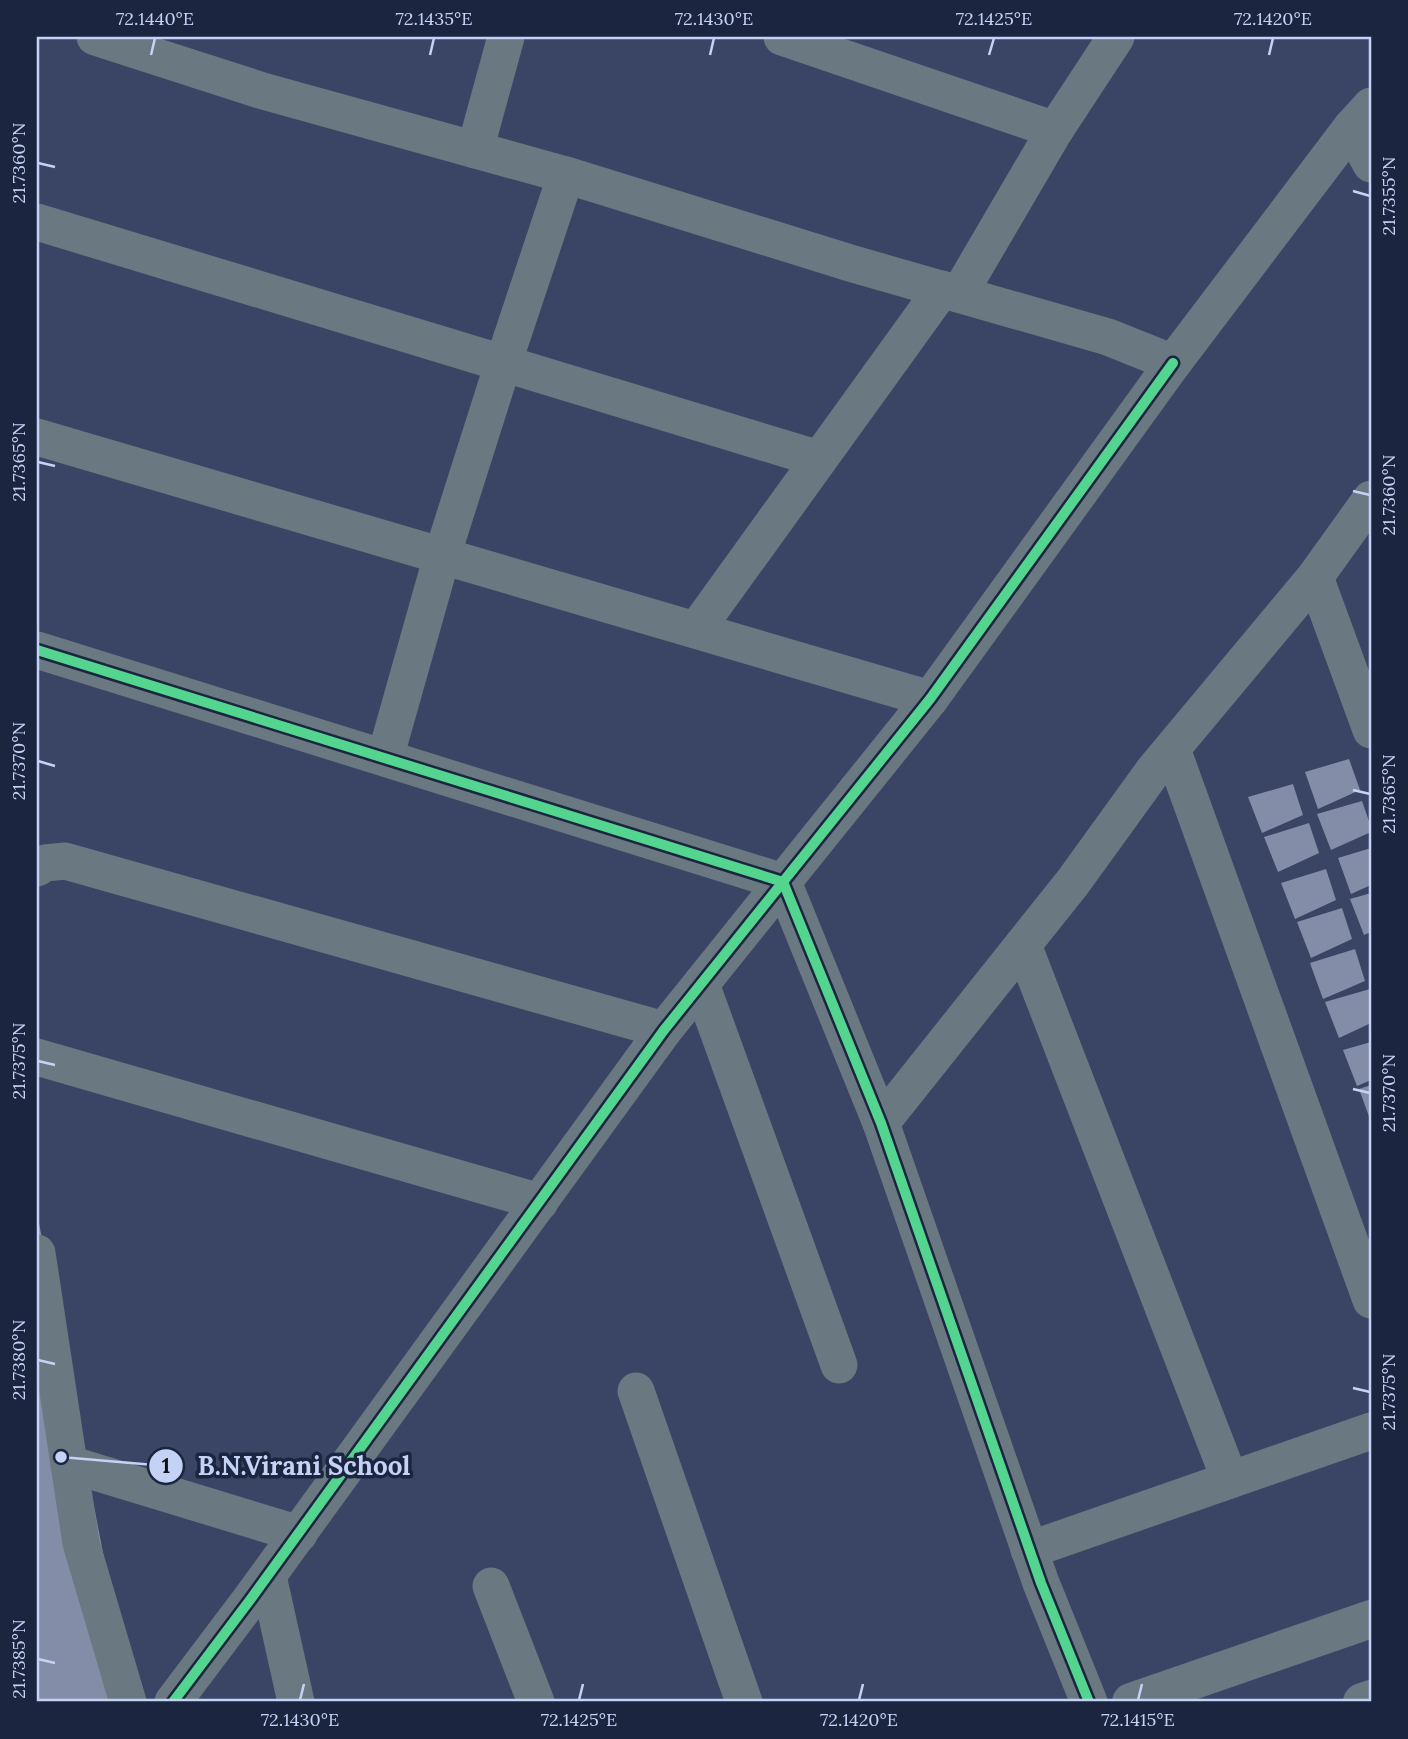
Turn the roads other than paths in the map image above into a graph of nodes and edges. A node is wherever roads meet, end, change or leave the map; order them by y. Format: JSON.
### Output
{"nodes":[{"id":1,"x":95,"y":37,"type":"edge"},
{"id":2,"x":506,"y":37,"type":"edge"},
{"id":3,"x":782,"y":37,"type":"edge"},
{"id":4,"x":1116,"y":37,"type":"edge"},
{"id":5,"x":1055,"y":130,"type":"junction"},
{"id":6,"x":1366,"y":140,"type":"edge"},
{"id":7,"x":475,"y":150,"type":"junction"},
{"id":8,"x":566,"y":175,"type":"junction"},
{"id":9,"x":37,"y":222,"type":"edge"},
{"id":10,"x":951,"y":292,"type":"junction"},
{"id":11,"x":1173,"y":363,"type":"junction"},
{"id":12,"x":503,"y":364,"type":"junction"},
{"id":13,"x":37,"y":437,"type":"edge"},
{"id":14,"x":819,"y":459,"type":"junction"},
{"id":15,"x":1371,"y":499,"type":"edge"},
{"id":16,"x":442,"y":556,"type":"junction"},
{"id":17,"x":1315,"y":577,"type":"junction"},
{"id":18,"x":696,"y":630,"type":"junction"},
{"id":19,"x":37,"y":650,"type":"edge"},
{"id":20,"x":930,"y":699,"type":"junction"},
{"id":21,"x":1371,"y":730,"type":"edge"},
{"id":22,"x":1172,"y":749,"type":"junction"},
{"id":23,"x":385,"y":758,"type":"junction"},
{"id":24,"x":37,"y":868,"type":"edge"},
{"id":25,"x":783,"y":882,"type":"junction"},
{"id":26,"x":1023,"y":945,"type":"junction"},
{"id":27,"x":701,"y":985,"type":"junction"},
{"id":28,"x":664,"y":1030,"type":"junction"},
{"id":29,"x":37,"y":1057,"type":"edge"},
{"id":30,"x":881,"y":1123,"type":"junction"},
{"id":31,"x":540,"y":1202,"type":"junction"},
{"id":32,"x":37,"y":1253,"type":"edge"},
{"id":33,"x":1371,"y":1300,"type":"edge"},
{"id":34,"x":839,"y":1365,"type":"dead end"},
{"id":35,"x":636,"y":1391,"type":"dead end"},
{"id":36,"x":1371,"y":1431,"type":"edge"},
{"id":37,"x":69,"y":1464,"type":"junction"},
{"id":38,"x":1230,"y":1480,"type":"junction"},
{"id":39,"x":299,"y":1534,"type":"junction"},
{"id":40,"x":1029,"y":1550,"type":"junction"},
{"id":41,"x":268,"y":1576,"type":"junction"},
{"id":42,"x":491,"y":1586,"type":"dead end"},
{"id":43,"x":1371,"y":1619,"type":"edge"},
{"id":44,"x":1371,"y":1699,"type":"edge"},
{"id":45,"x":128,"y":1702,"type":"edge"},
{"id":46,"x":173,"y":1702,"type":"edge"},
{"id":47,"x":296,"y":1702,"type":"edge"},
{"id":48,"x":536,"y":1702,"type":"edge"},
{"id":49,"x":744,"y":1702,"type":"edge"},
{"id":50,"x":1089,"y":1702,"type":"edge"},
{"id":51,"x":1130,"y":1702,"type":"edge"},
{"id":52,"x":1362,"y":1702,"type":"edge"}],
"edges":[{"from":1,"to":7,"type":"street"},
{"from":2,"to":7,"type":"street"},
{"from":3,"to":5,"type":"street"},
{"from":4,"to":5,"type":"street"},
{"from":5,"to":10,"type":"street"},
{"from":6,"to":11,"type":"street"},
{"from":7,"to":8,"type":"street"},
{"from":8,"to":10,"type":"street"},
{"from":8,"to":12,"type":"street"},
{"from":9,"to":12,"type":"street"},
{"from":10,"to":11,"type":"street"},
{"from":10,"to":14,"type":"street"},
{"from":11,"to":20,"type":"street"},
{"from":12,"to":14,"type":"street"},
{"from":12,"to":16,"type":"street"},
{"from":13,"to":16,"type":"street"},
{"from":14,"to":18,"type":"street"},
{"from":15,"to":17,"type":"street"},
{"from":16,"to":18,"type":"street"},
{"from":16,"to":23,"type":"street"},
{"from":17,"to":21,"type":"street"},
{"from":17,"to":22,"type":"street"},
{"from":18,"to":20,"type":"street"},
{"from":19,"to":23,"type":"street"},
{"from":20,"to":25,"type":"street"},
{"from":22,"to":26,"type":"street"},
{"from":22,"to":33,"type":"street"},
{"from":23,"to":25,"type":"street"},
{"from":24,"to":28,"type":"street"},
{"from":25,"to":27,"type":"street"},
{"from":25,"to":30,"type":"street"},
{"from":26,"to":30,"type":"street"},
{"from":26,"to":38,"type":"street"},
{"from":27,"to":28,"type":"street"},
{"from":27,"to":34,"type":"street"},
{"from":28,"to":31,"type":"street"},
{"from":29,"to":31,"type":"street"},
{"from":30,"to":40,"type":"street"},
{"from":31,"to":39,"type":"street"},
{"from":32,"to":37,"type":"street"},
{"from":35,"to":49,"type":"street"},
{"from":36,"to":38,"type":"street"},
{"from":37,"to":39,"type":"street"},
{"from":37,"to":45,"type":"street"},
{"from":38,"to":40,"type":"street"},
{"from":39,"to":41,"type":"street"},
{"from":40,"to":50,"type":"street"},
{"from":41,"to":46,"type":"street"},
{"from":41,"to":47,"type":"street"},
{"from":42,"to":48,"type":"street"},
{"from":43,"to":51,"type":"street"},
{"from":44,"to":52,"type":"street"}]}
